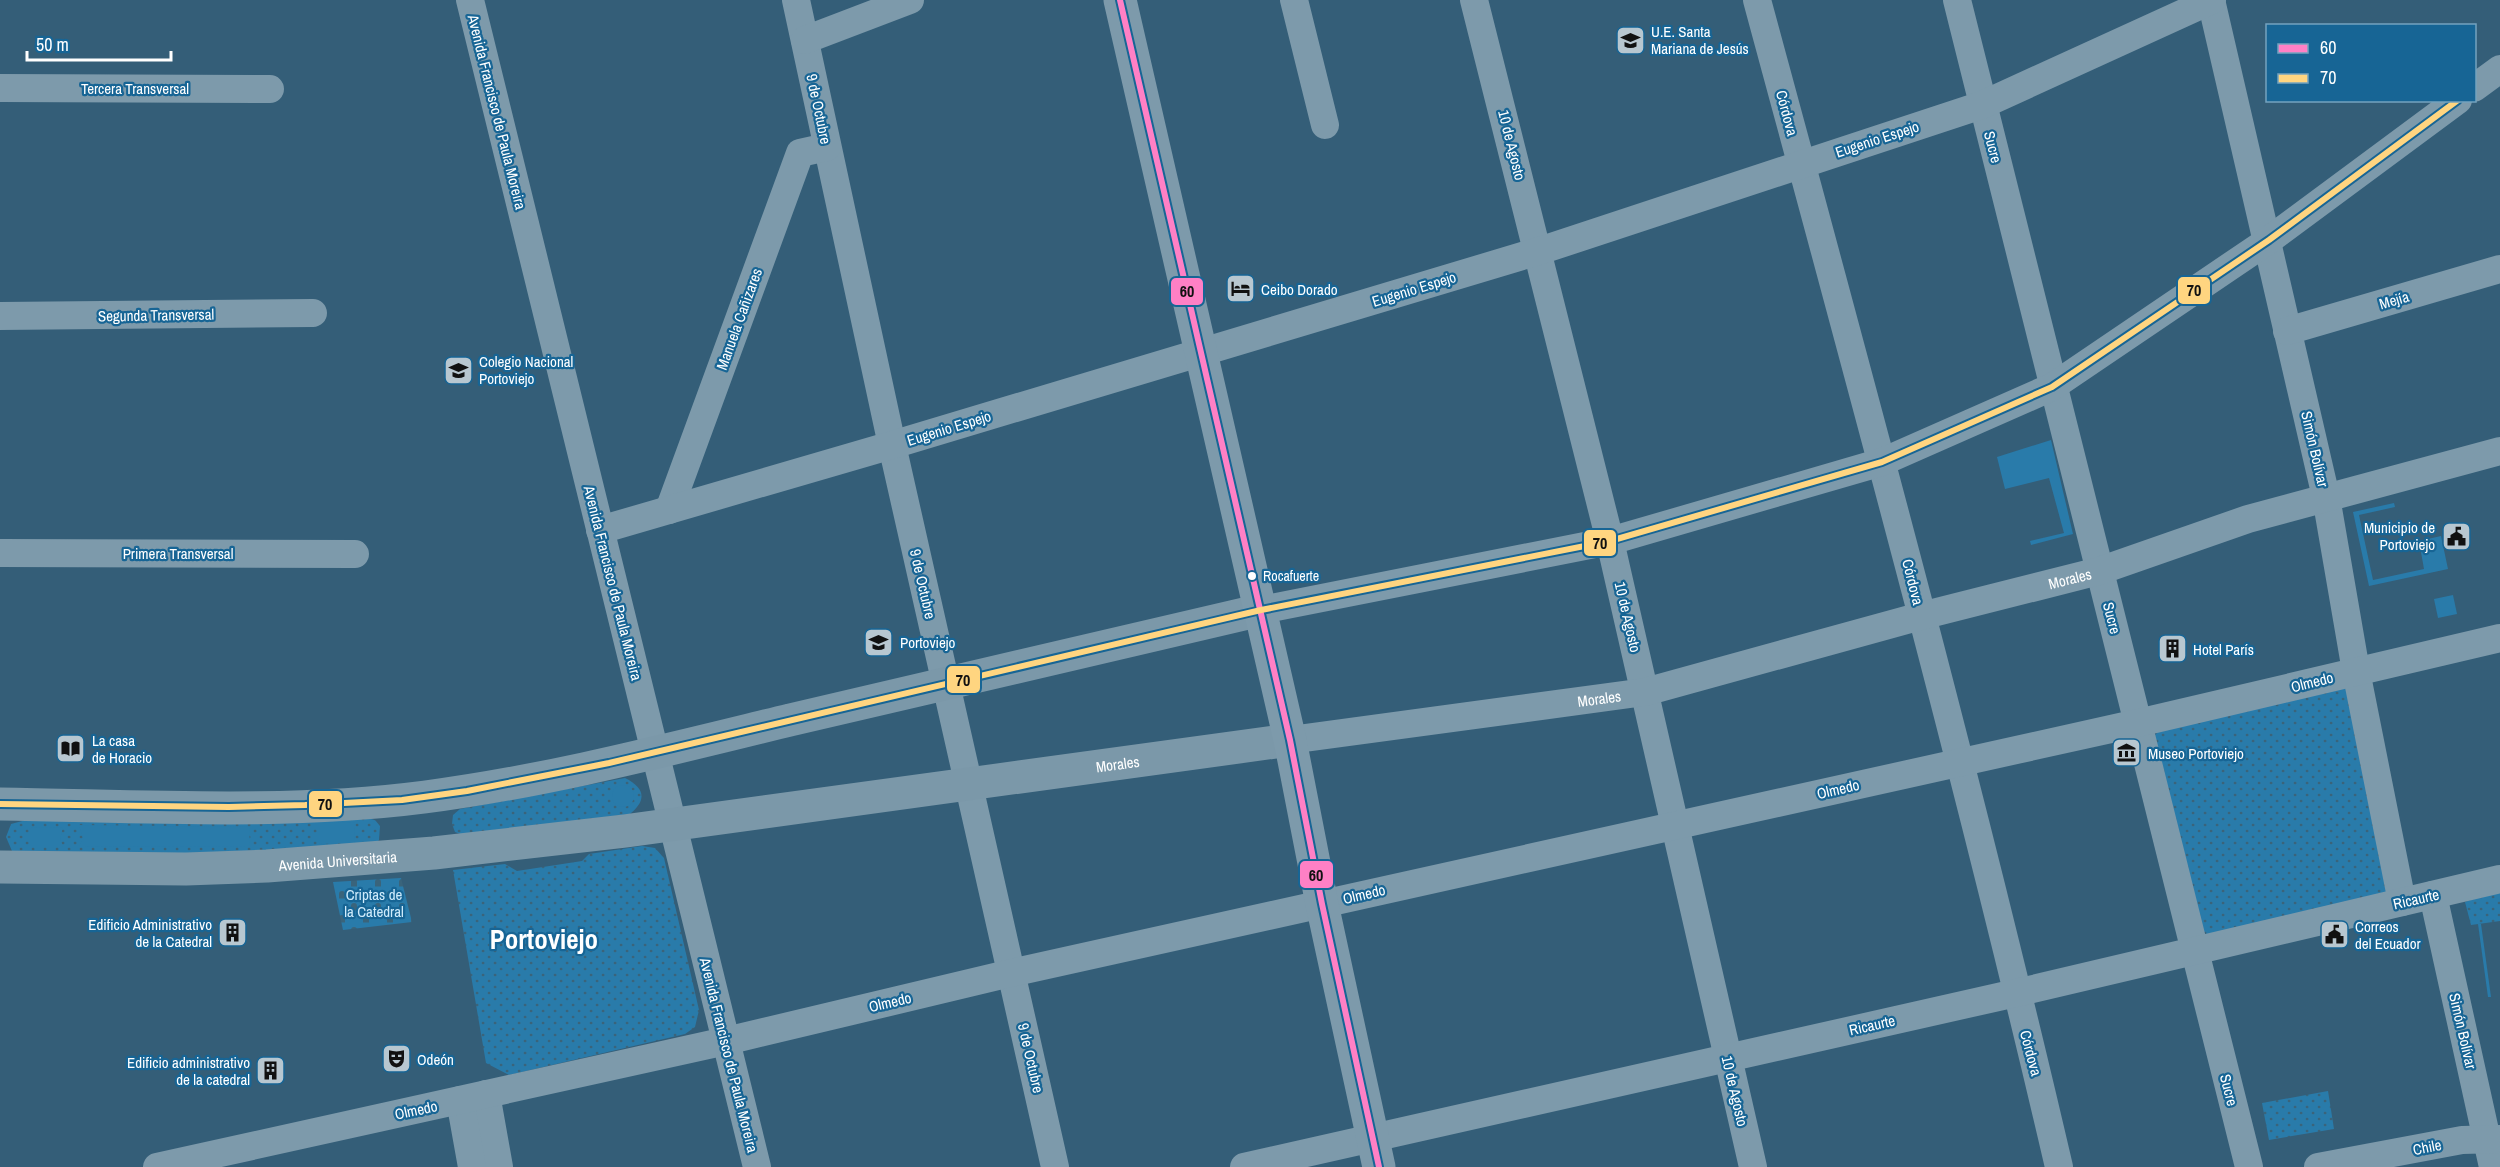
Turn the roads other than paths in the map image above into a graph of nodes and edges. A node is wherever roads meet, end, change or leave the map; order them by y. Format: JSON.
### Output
{"nodes":[{"id":1,"x":470,"y":0,"type":"edge"},
{"id":2,"x":796,"y":0,"type":"edge"},
{"id":3,"x":910,"y":0,"type":"edge"},
{"id":4,"x":1120,"y":0,"type":"edge"},
{"id":5,"x":1294,"y":0,"type":"edge"},
{"id":6,"x":1474,"y":0,"type":"edge"},
{"id":7,"x":1757,"y":0,"type":"edge"},
{"id":8,"x":1957,"y":0,"type":"edge"},
{"id":9,"x":2211,"y":0,"type":"edge"},
{"id":10,"x":874,"y":7,"type":"edge"},
{"id":11,"x":805,"y":40,"type":"junction"},
{"id":12,"x":2500,"y":69,"type":"edge"},
{"id":13,"x":2476,"y":87,"type":"edge"},
{"id":14,"x":0,"y":88,"type":"edge"},
{"id":15,"x":270,"y":89,"type":"dead end"},
{"id":16,"x":2455,"y":102,"type":"edge"},
{"id":17,"x":1982,"y":105,"type":"junction"},
{"id":18,"x":1325,"y":125,"type":"dead end"},
{"id":19,"x":827,"y":147,"type":"junction"},
{"id":20,"x":1801,"y":164,"type":"junction"},
{"id":21,"x":2269,"y":240,"type":"junction"},
{"id":22,"x":1539,"y":251,"type":"junction"},
{"id":23,"x":2500,"y":269,"type":"edge"},
{"id":24,"x":313,"y":313,"type":"dead end"},
{"id":25,"x":0,"y":316,"type":"edge"},
{"id":26,"x":2287,"y":331,"type":"junction"},
{"id":27,"x":1202,"y":353,"type":"junction"},
{"id":28,"x":2052,"y":387,"type":"junction"},
{"id":29,"x":892,"y":445,"type":"junction"},
{"id":30,"x":2500,"y":451,"type":"edge"},
{"id":31,"x":1882,"y":462,"type":"junction"},
{"id":32,"x":2326,"y":497,"type":"junction"},
{"id":33,"x":669,"y":510,"type":"junction"},
{"id":34,"x":600,"y":530,"type":"junction"},
{"id":35,"x":1610,"y":541,"type":"junction"},
{"id":36,"x":0,"y":553,"type":"edge"},
{"id":37,"x":355,"y":554,"type":"dead end"},
{"id":38,"x":2099,"y":571,"type":"junction"},
{"id":39,"x":1261,"y":610,"type":"junction"},
{"id":40,"x":1921,"y":616,"type":"junction"},
{"id":41,"x":2500,"y":638,"type":"edge"},
{"id":42,"x":2356,"y":671,"type":"junction"},
{"id":43,"x":946,"y":683,"type":"junction"},
{"id":44,"x":1645,"y":692,"type":"junction"},
{"id":45,"x":2138,"y":723,"type":"junction"},
{"id":46,"x":1290,"y":740,"type":"junction"},
{"id":47,"x":655,"y":752,"type":"junction"},
{"id":48,"x":1959,"y":762,"type":"junction"},
{"id":49,"x":968,"y":783,"type":"junction"},
{"id":50,"x":0,"y":804,"type":"edge"},
{"id":51,"x":672,"y":824,"type":"junction"},
{"id":52,"x":1674,"y":826,"type":"junction"},
{"id":53,"x":0,"y":867,"type":"edge"},
{"id":54,"x":2500,"y":879,"type":"edge"},
{"id":55,"x":2433,"y":895,"type":"junction"},
{"id":56,"x":2402,"y":902,"type":"junction"},
{"id":57,"x":1322,"y":904,"type":"junction"},
{"id":58,"x":2194,"y":950,"type":"junction"},
{"id":59,"x":1011,"y":973,"type":"junction"},
{"id":60,"x":2016,"y":993,"type":"junction"},
{"id":61,"x":726,"y":1041,"type":"junction"},
{"id":62,"x":1727,"y":1058,"type":"junction"},
{"id":63,"x":473,"y":1097,"type":"junction"},
{"id":64,"x":2494,"y":1139,"type":"edge"},
{"id":65,"x":1376,"y":1152,"type":"edge"},
{"id":66,"x":186,"y":1164,"type":"edge"},
{"id":67,"x":158,"y":1167,"type":"edge"},
{"id":68,"x":471,"y":1167,"type":"edge"},
{"id":69,"x":499,"y":1167,"type":"edge"},
{"id":70,"x":757,"y":1167,"type":"edge"},
{"id":71,"x":1055,"y":1167,"type":"edge"},
{"id":72,"x":1244,"y":1167,"type":"edge"},
{"id":73,"x":1753,"y":1167,"type":"edge"},
{"id":74,"x":2059,"y":1167,"type":"edge"},
{"id":75,"x":2249,"y":1167,"type":"edge"},
{"id":76,"x":2318,"y":1167,"type":"edge"},
{"id":77,"x":2493,"y":1167,"type":"edge"}],
"edges":[{"from":1,"to":34,"type":"street","name":"Avenida Francisco de Paula Moreira"},
{"from":2,"to":11,"type":"street","name":"9 de Octubre"},
{"from":3,"to":10,"type":"street"},
{"from":4,"to":27,"type":"highway"},
{"from":5,"to":18,"type":"street"},
{"from":6,"to":22,"type":"street","name":"10 de Agosto"},
{"from":7,"to":20,"type":"street","name":"Córdova"},
{"from":8,"to":17,"type":"street","name":"Sucre"},
{"from":9,"to":17,"type":"street","name":"Eugenio Espejo"},
{"from":9,"to":21,"type":"street","name":"Simón Bolívar"},
{"from":10,"to":11,"type":"street"},
{"from":11,"to":19,"type":"street","name":"9 de Octubre"},
{"from":12,"to":13,"type":"street"},
{"from":14,"to":15,"type":"street","name":"Tercera Transversal"},
{"from":16,"to":21,"type":"street"},
{"from":17,"to":20,"type":"street","name":"Eugenio Espejo"},
{"from":17,"to":28,"type":"street","name":"Sucre"},
{"from":19,"to":29,"type":"street","name":"9 de Octubre"},
{"from":19,"to":33,"type":"street","name":"Manuela Cañizares"},
{"from":20,"to":22,"type":"street","name":"Eugenio Espejo"},
{"from":20,"to":31,"type":"street","name":"Córdova"},
{"from":21,"to":26,"type":"street","name":"Simón Bolívar"},
{"from":21,"to":28,"type":"street"},
{"from":22,"to":27,"type":"street","name":"Eugenio Espejo"},
{"from":22,"to":35,"type":"street","name":"10 de Agosto"},
{"from":23,"to":26,"type":"street","name":"Mejía"},
{"from":24,"to":25,"type":"street","name":"Segunda Transversal"},
{"from":26,"to":32,"type":"street","name":"Simón Bolívar"},
{"from":27,"to":29,"type":"street","name":"Eugenio Espejo"},
{"from":27,"to":39,"type":"highway"},
{"from":28,"to":31,"type":"street"},
{"from":28,"to":38,"type":"street","name":"Sucre"},
{"from":29,"to":33,"type":"street","name":"Eugenio Espejo"},
{"from":29,"to":43,"type":"street","name":"9 de Octubre"},
{"from":30,"to":32,"type":"street","name":"Morales"},
{"from":31,"to":35,"type":"street"},
{"from":31,"to":40,"type":"street","name":"Córdova"},
{"from":32,"to":38,"type":"street","name":"Morales"},
{"from":32,"to":42,"type":"street","name":"Simón Bolívar"},
{"from":33,"to":34,"type":"street","name":"Eugenio Espejo"},
{"from":34,"to":47,"type":"street","name":"Avenida Francisco de Paula Moreira"},
{"from":35,"to":39,"type":"street"},
{"from":35,"to":44,"type":"street","name":"10 de Agosto"},
{"from":36,"to":37,"type":"street","name":"Primera Transversal"},
{"from":38,"to":40,"type":"street","name":"Morales"},
{"from":38,"to":45,"type":"street","name":"Sucre"},
{"from":39,"to":43,"type":"main road"},
{"from":39,"to":46,"type":"highway"},
{"from":40,"to":44,"type":"street","name":"Morales"},
{"from":40,"to":48,"type":"street","name":"Córdova"},
{"from":41,"to":42,"type":"street","name":"Olmedo"},
{"from":42,"to":45,"type":"street","name":"Olmedo"},
{"from":42,"to":56,"type":"street","name":"Simón Bolívar"},
{"from":43,"to":47,"type":"main road"},
{"from":43,"to":49,"type":"street","name":"9 de Octubre"},
{"from":44,"to":46,"type":"street","name":"Morales"},
{"from":44,"to":52,"type":"street","name":"10 de Agosto"},
{"from":45,"to":48,"type":"street","name":"Olmedo"},
{"from":45,"to":58,"type":"street","name":"Sucre"},
{"from":46,"to":49,"type":"main road","name":"Morales"},
{"from":46,"to":57,"type":"highway"},
{"from":47,"to":50,"type":"main road"},
{"from":47,"to":51,"type":"street","name":"Avenida Francisco de Paula Moreira"},
{"from":48,"to":52,"type":"street","name":"Olmedo"},
{"from":48,"to":60,"type":"street","name":"Córdova"},
{"from":49,"to":51,"type":"main road","name":"Morales"},
{"from":49,"to":59,"type":"street","name":"9 de Octubre"},
{"from":51,"to":53,"type":"main road","name":"Avenida Universitaria"},
{"from":51,"to":61,"type":"street","name":"Avenida Francisco de Paula Moreira"},
{"from":52,"to":57,"type":"street","name":"Olmedo"},
{"from":52,"to":62,"type":"street","name":"10 de Agosto"},
{"from":54,"to":55,"type":"street","name":"Ricaurte"},
{"from":55,"to":56,"type":"street","name":"Ricaurte"},
{"from":55,"to":64,"type":"street","name":"Simón Bolívar"},
{"from":56,"to":58,"type":"street","name":"Ricaurte"},
{"from":57,"to":59,"type":"street","name":"Olmedo"},
{"from":57,"to":65,"type":"highway"},
{"from":58,"to":60,"type":"street","name":"Ricaurte"},
{"from":58,"to":75,"type":"street","name":"Sucre"},
{"from":59,"to":61,"type":"street","name":"Olmedo"},
{"from":59,"to":71,"type":"street","name":"9 de Octubre"},
{"from":60,"to":62,"type":"street","name":"Ricaurte"},
{"from":60,"to":74,"type":"street","name":"Córdova"},
{"from":61,"to":63,"type":"street","name":"Olmedo"},
{"from":61,"to":70,"type":"street","name":"Avenida Francisco de Paula Moreira"},
{"from":62,"to":65,"type":"street","name":"Ricaurte"},
{"from":62,"to":73,"type":"street","name":"10 de Agosto"},
{"from":63,"to":66,"type":"street","name":"Olmedo"},
{"from":63,"to":68,"type":"street"},
{"from":63,"to":69,"type":"street"},
{"from":64,"to":76,"type":"street","name":"Chile"},
{"from":64,"to":77,"type":"street","name":"Simón Bolívar"},
{"from":65,"to":72,"type":"street","name":"Ricaurte"},
{"from":66,"to":67,"type":"street","name":"Olmedo"}]}
